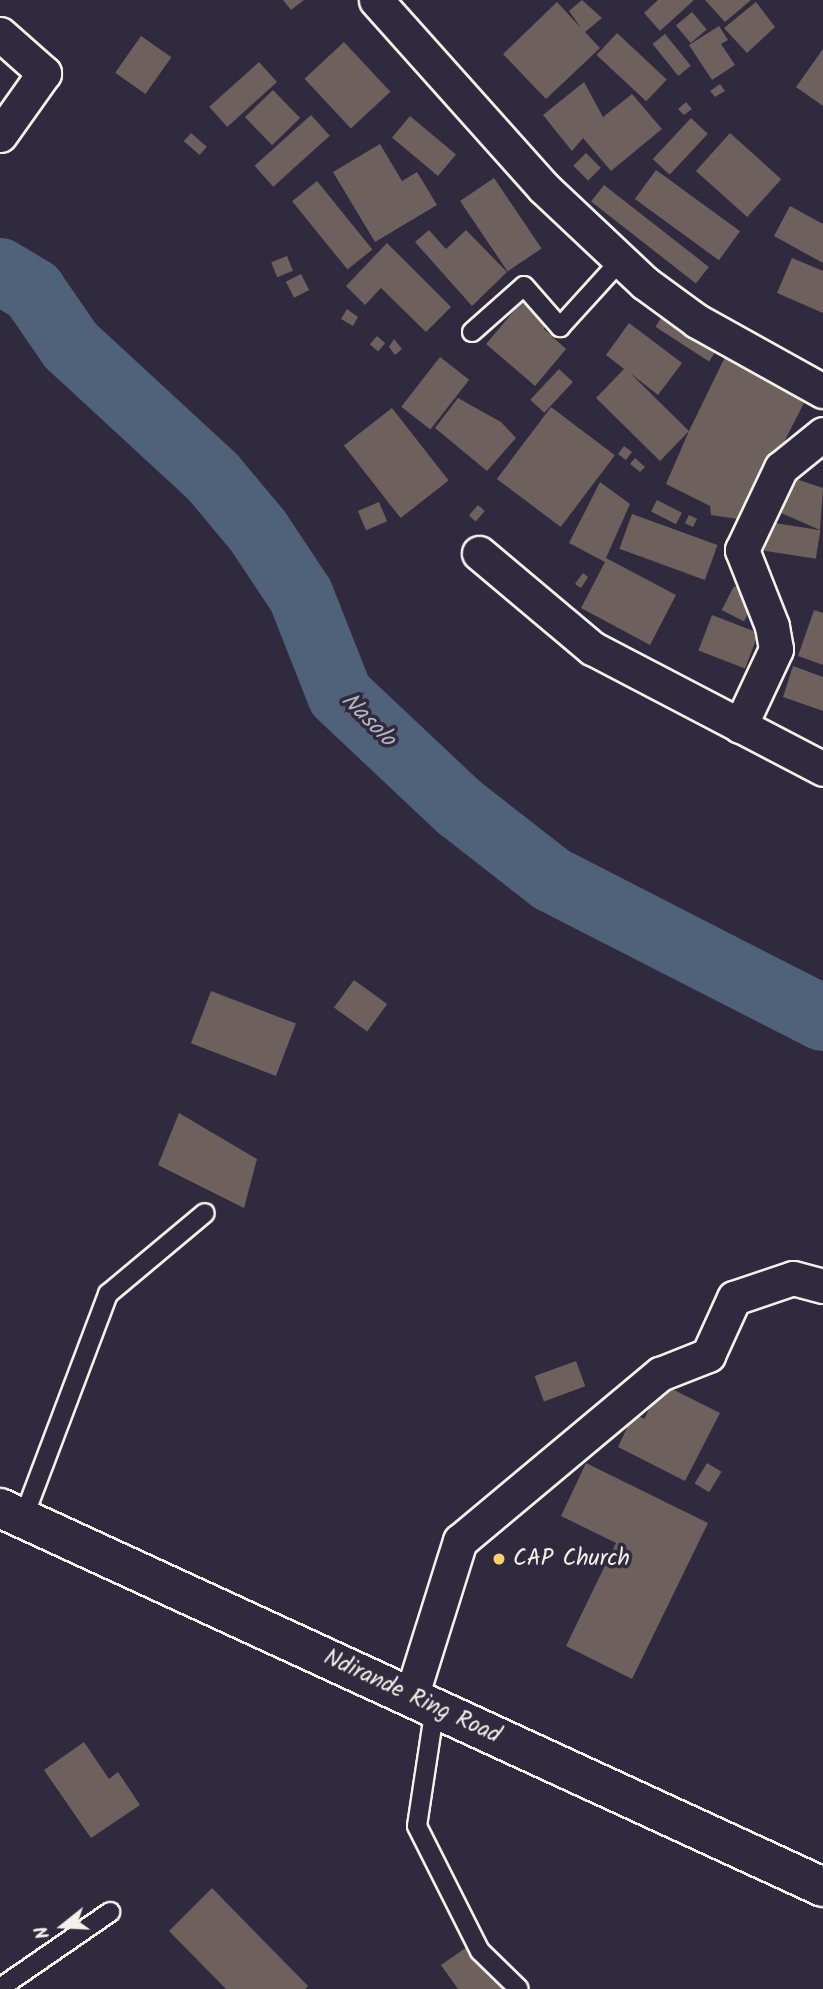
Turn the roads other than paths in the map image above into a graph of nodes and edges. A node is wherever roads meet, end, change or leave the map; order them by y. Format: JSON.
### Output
{"nodes":[{"id":1,"x":376,"y":0,"type":"edge"},
{"id":2,"x":0,"y":34,"type":"edge"},
{"id":3,"x":0,"y":135,"type":"edge"},
{"id":4,"x":620,"y":261,"type":"junction"},
{"id":5,"x":472,"y":332,"type":"dead end"},
{"id":6,"x":823,"y":391,"type":"edge"},
{"id":7,"x":823,"y":434,"type":"edge"},
{"id":8,"x":479,"y":553,"type":"dead end"},
{"id":9,"x":740,"y":726,"type":"junction"},
{"id":10,"x":823,"y":769,"type":"edge"},
{"id":11,"x":205,"y":1213,"type":"dead end"},
{"id":12,"x":823,"y":1286,"type":"edge"},
{"id":13,"x":12,"y":1514,"type":"edge"},
{"id":14,"x":423,"y":1702,"type":"junction"},
{"id":15,"x":823,"y":1887,"type":"edge"},
{"id":16,"x":110,"y":1912,"type":"dead end"},
{"id":17,"x":0,"y":1988,"type":"edge"},
{"id":18,"x":519,"y":1989,"type":"edge"}],
"edges":[{"from":1,"to":4,"type":"street"},
{"from":2,"to":3,"type":"street"},
{"from":4,"to":5,"type":"lane"},
{"from":4,"to":6,"type":"street"},
{"from":7,"to":9,"type":"street"},
{"from":8,"to":9,"type":"street"},
{"from":9,"to":10,"type":"street"},
{"from":11,"to":13,"type":"lane"},
{"from":12,"to":14,"type":"street"},
{"from":13,"to":14,"type":"street","name":"Ndirande Ring Road"},
{"from":14,"to":15,"type":"street","name":"Ndirande Ring Road"},
{"from":14,"to":18,"type":"lane"},
{"from":16,"to":17,"type":"lane"}]}
